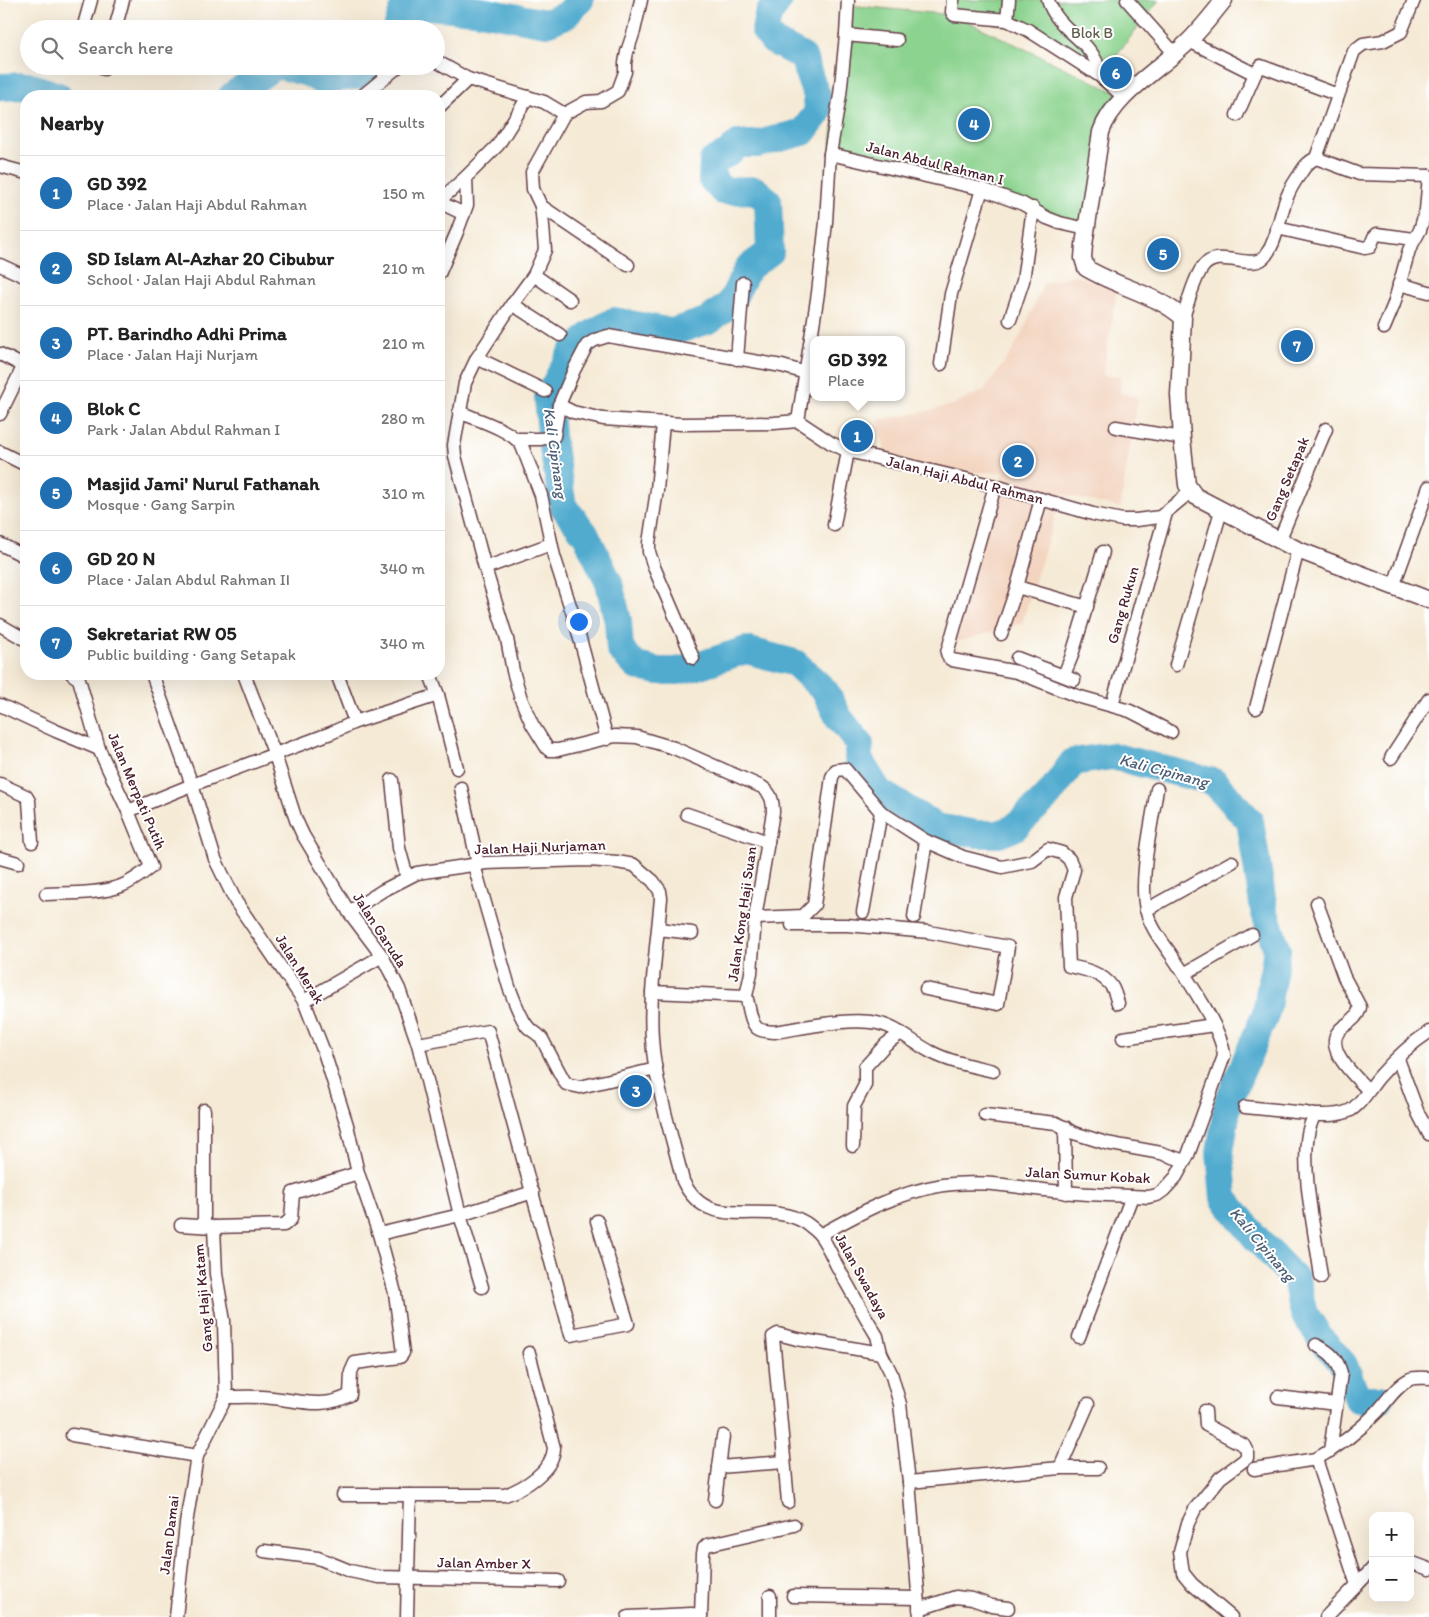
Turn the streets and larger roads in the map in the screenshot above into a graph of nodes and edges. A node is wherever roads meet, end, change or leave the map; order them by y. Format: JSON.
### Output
{"nodes":[{"id":1,"x":91,"y":0,"type":"edge"},
{"id":2,"x":123,"y":0,"type":"edge"},
{"id":3,"x":641,"y":0,"type":"edge"},
{"id":4,"x":848,"y":0,"type":"edge"},
{"id":5,"x":953,"y":0,"type":"edge"},
{"id":6,"x":1009,"y":0,"type":"edge"},
{"id":7,"x":1048,"y":0,"type":"edge"},
{"id":8,"x":1127,"y":0,"type":"edge"},
{"id":9,"x":1224,"y":0,"type":"edge"},
{"id":10,"x":1414,"y":0,"type":"edge"},
{"id":11,"x":85,"y":20,"type":"edge"},
{"id":12,"x":117,"y":20,"type":"edge"},
{"id":13,"x":1007,"y":20,"type":"junction"},
{"id":14,"x":846,"y":35,"type":"junction"},
{"id":15,"x":897,"y":40,"type":"dead end"},
{"id":16,"x":1189,"y":41,"type":"junction"},
{"id":17,"x":1176,"y":54,"type":"junction"},
{"id":18,"x":445,"y":66,"type":"edge"},
{"id":19,"x":1255,"y":74,"type":"junction"},
{"id":20,"x":388,"y":75,"type":"edge"},
{"id":21,"x":1100,"y":76,"type":"junction"},
{"id":22,"x":468,"y":79,"type":"junction"},
{"id":23,"x":369,"y":90,"type":"edge"},
{"id":24,"x":1338,"y":95,"type":"junction"},
{"id":25,"x":528,"y":97,"type":"junction"},
{"id":26,"x":1124,"y":97,"type":"junction"},
{"id":27,"x":445,"y":101,"type":"edge"},
{"id":28,"x":564,"y":114,"type":"junction"},
{"id":29,"x":1236,"y":115,"type":"dead end"},
{"id":30,"x":830,"y":154,"type":"junction"},
{"id":31,"x":1316,"y":158,"type":"junction"},
{"id":32,"x":0,"y":166,"type":"edge"},
{"id":33,"x":20,"y":171,"type":"edge"},
{"id":34,"x":1429,"y":176,"type":"edge"},
{"id":35,"x":466,"y":177,"type":"junction"},
{"id":36,"x":982,"y":189,"type":"junction"},
{"id":37,"x":445,"y":196,"type":"edge"},
{"id":38,"x":445,"y":205,"type":"edge"},
{"id":39,"x":540,"y":206,"type":"junction"},
{"id":40,"x":1033,"y":208,"type":"junction"},
{"id":41,"x":464,"y":214,"type":"junction"},
{"id":42,"x":1277,"y":228,"type":"junction"},
{"id":43,"x":1086,"y":229,"type":"junction"},
{"id":44,"x":1414,"y":239,"type":"junction"},
{"id":45,"x":445,"y":260,"type":"edge"},
{"id":46,"x":0,"y":264,"type":"edge"},
{"id":47,"x":628,"y":265,"type":"dead end"},
{"id":48,"x":20,"y":274,"type":"edge"},
{"id":49,"x":534,"y":275,"type":"junction"},
{"id":50,"x":743,"y":284,"type":"dead end"},
{"id":51,"x":1399,"y":284,"type":"junction"},
{"id":52,"x":1429,"y":292,"type":"edge"},
{"id":53,"x":570,"y":300,"type":"dead end"},
{"id":54,"x":512,"y":304,"type":"junction"},
{"id":55,"x":1183,"y":318,"type":"junction"},
{"id":56,"x":1010,"y":320,"type":"dead end"},
{"id":57,"x":1384,"y":328,"type":"dead end"},
{"id":58,"x":560,"y":335,"type":"dead end"},
{"id":59,"x":812,"y":336,"type":"edge"},
{"id":60,"x":810,"y":346,"type":"edge"},
{"id":61,"x":0,"y":354,"type":"edge"},
{"id":62,"x":477,"y":358,"type":"junction"},
{"id":63,"x":737,"y":359,"type":"junction"},
{"id":64,"x":20,"y":362,"type":"edge"},
{"id":65,"x":941,"y":364,"type":"dead end"},
{"id":66,"x":806,"y":373,"type":"junction"},
{"id":67,"x":20,"y":376,"type":"edge"},
{"id":68,"x":545,"y":391,"type":"dead end"},
{"id":69,"x":559,"y":405,"type":"junction"},
{"id":70,"x":459,"y":412,"type":"junction"},
{"id":71,"x":0,"y":414,"type":"edge"},
{"id":72,"x":798,"y":422,"type":"junction"},
{"id":73,"x":663,"y":423,"type":"junction"},
{"id":74,"x":1116,"y":427,"type":"dead end"},
{"id":75,"x":1326,"y":429,"type":"dead end"},
{"id":76,"x":1182,"y":438,"type":"junction"},
{"id":77,"x":518,"y":439,"type":"junction"},
{"id":78,"x":848,"y":451,"type":"junction"},
{"id":79,"x":0,"y":452,"type":"edge"},
{"id":80,"x":20,"y":462,"type":"edge"},
{"id":81,"x":995,"y":486,"type":"junction"},
{"id":82,"x":1429,"y":487,"type":"edge"},
{"id":83,"x":1190,"y":492,"type":"junction"},
{"id":84,"x":1041,"y":499,"type":"junction"},
{"id":85,"x":1221,"y":511,"type":"junction"},
{"id":86,"x":1166,"y":513,"type":"junction"},
{"id":87,"x":834,"y":525,"type":"dead end"},
{"id":88,"x":1279,"y":541,"type":"junction"},
{"id":89,"x":0,"y":544,"type":"edge"},
{"id":90,"x":552,"y":544,"type":"junction"},
{"id":91,"x":1298,"y":550,"type":"junction"},
{"id":92,"x":1103,"y":552,"type":"dead end"},
{"id":93,"x":20,"y":554,"type":"edge"},
{"id":94,"x":485,"y":568,"type":"junction"},
{"id":95,"x":1017,"y":587,"type":"junction"},
{"id":96,"x":1394,"y":588,"type":"junction"},
{"id":97,"x":1429,"y":600,"type":"edge"},
{"id":98,"x":1087,"y":607,"type":"junction"},
{"id":99,"x":0,"y":625,"type":"edge"},
{"id":100,"x":1001,"y":634,"type":"dead end"},
{"id":101,"x":20,"y":637,"type":"edge"},
{"id":102,"x":693,"y":658,"type":"dead end"},
{"id":103,"x":1017,"y":658,"type":"dead end"},
{"id":104,"x":1176,"y":665,"type":"dead end"},
{"id":105,"x":79,"y":680,"type":"edge"},
{"id":106,"x":154,"y":680,"type":"edge"},
{"id":107,"x":246,"y":680,"type":"edge"},
{"id":108,"x":339,"y":680,"type":"edge"},
{"id":109,"x":432,"y":680,"type":"edge"},
{"id":110,"x":438,"y":695,"type":"junction"},
{"id":111,"x":1429,"y":699,"type":"edge"},
{"id":112,"x":0,"y":705,"type":"edge"},
{"id":113,"x":1112,"y":705,"type":"junction"},
{"id":114,"x":1256,"y":708,"type":"dead end"},
{"id":115,"x":355,"y":722,"type":"junction"},
{"id":116,"x":1172,"y":732,"type":"dead end"},
{"id":117,"x":607,"y":739,"type":"junction"},
{"id":118,"x":99,"y":748,"type":"junction"},
{"id":119,"x":275,"y":754,"type":"junction"},
{"id":120,"x":1391,"y":758,"type":"dead end"},
{"id":121,"x":457,"y":768,"type":"dead end"},
{"id":122,"x":392,"y":780,"type":"dead end"},
{"id":123,"x":0,"y":784,"type":"edge"},
{"id":124,"x":192,"y":784,"type":"junction"},
{"id":125,"x":461,"y":788,"type":"dead end"},
{"id":126,"x":1157,"y":789,"type":"dead end"},
{"id":127,"x":128,"y":811,"type":"junction"},
{"id":128,"x":881,"y":812,"type":"junction"},
{"id":129,"x":687,"y":814,"type":"dead end"},
{"id":130,"x":926,"y":841,"type":"junction"},
{"id":131,"x":32,"y":842,"type":"dead end"},
{"id":132,"x":768,"y":842,"type":"junction"},
{"id":133,"x":0,"y":858,"type":"edge"},
{"id":134,"x":1232,"y":862,"type":"dead end"},
{"id":135,"x":18,"y":864,"type":"dead end"},
{"id":136,"x":476,"y":864,"type":"junction"},
{"id":137,"x":407,"y":877,"type":"junction"},
{"id":138,"x":46,"y":894,"type":"dead end"},
{"id":139,"x":1317,"y":903,"type":"dead end"},
{"id":140,"x":1146,"y":910,"type":"junction"},
{"id":141,"x":349,"y":912,"type":"junction"},
{"id":142,"x":863,"y":912,"type":"dead end"},
{"id":143,"x":914,"y":917,"type":"dead end"},
{"id":144,"x":755,"y":922,"type":"junction"},
{"id":145,"x":658,"y":930,"type":"junction"},
{"id":146,"x":692,"y":933,"type":"dead end"},
{"id":147,"x":1252,"y":935,"type":"dead end"},
{"id":148,"x":382,"y":956,"type":"junction"},
{"id":149,"x":1184,"y":974,"type":"junction"},
{"id":150,"x":926,"y":989,"type":"dead end"},
{"id":151,"x":652,"y":992,"type":"junction"},
{"id":152,"x":746,"y":996,"type":"junction"},
{"id":153,"x":304,"y":1001,"type":"junction"},
{"id":154,"x":1118,"y":1003,"type":"dead end"},
{"id":155,"x":1214,"y":1025,"type":"junction"},
{"id":156,"x":1429,"y":1032,"type":"edge"},
{"id":157,"x":901,"y":1034,"type":"junction"},
{"id":158,"x":1123,"y":1038,"type":"dead end"},
{"id":159,"x":418,"y":1044,"type":"junction"},
{"id":160,"x":1398,"y":1059,"type":"junction"},
{"id":161,"x":656,"y":1069,"type":"junction"},
{"id":162,"x":993,"y":1071,"type":"dead end"},
{"id":163,"x":1368,"y":1090,"type":"junction"},
{"id":164,"x":1246,"y":1108,"type":"dead end"},
{"id":165,"x":204,"y":1110,"type":"dead end"},
{"id":166,"x":985,"y":1115,"type":"dead end"},
{"id":167,"x":1314,"y":1115,"type":"junction"},
{"id":168,"x":1065,"y":1127,"type":"junction"},
{"id":169,"x":1429,"y":1134,"type":"edge"},
{"id":170,"x":853,"y":1146,"type":"dead end"},
{"id":171,"x":1185,"y":1161,"type":"junction"},
{"id":172,"x":358,"y":1174,"type":"junction"},
{"id":173,"x":533,"y":1192,"type":"junction"},
{"id":174,"x":1066,"y":1193,"type":"junction"},
{"id":175,"x":1132,"y":1196,"type":"junction"},
{"id":176,"x":460,"y":1215,"type":"junction"},
{"id":177,"x":597,"y":1221,"type":"dead end"},
{"id":178,"x":180,"y":1225,"type":"dead end"},
{"id":179,"x":209,"y":1227,"type":"junction"},
{"id":180,"x":379,"y":1234,"type":"junction"},
{"id":181,"x":820,"y":1235,"type":"junction"},
{"id":182,"x":1322,"y":1277,"type":"dead end"},
{"id":183,"x":482,"y":1287,"type":"dead end"},
{"id":184,"x":1079,"y":1337,"type":"dead end"},
{"id":185,"x":1316,"y":1346,"type":"dead end"},
{"id":186,"x":529,"y":1353,"type":"dead end"},
{"id":187,"x":881,"y":1353,"type":"junction"},
{"id":188,"x":1429,"y":1378,"type":"edge"},
{"id":189,"x":226,"y":1397,"type":"junction"},
{"id":190,"x":1278,"y":1397,"type":"dead end"},
{"id":191,"x":1088,"y":1404,"type":"dead end"},
{"id":192,"x":1336,"y":1404,"type":"junction"},
{"id":193,"x":1205,"y":1411,"type":"dead end"},
{"id":194,"x":72,"y":1435,"type":"dead end"},
{"id":195,"x":723,"y":1436,"type":"dead end"},
{"id":196,"x":1330,"y":1451,"type":"junction"},
{"id":197,"x":197,"y":1456,"type":"junction"},
{"id":198,"x":1316,"y":1459,"type":"junction"},
{"id":199,"x":784,"y":1462,"type":"junction"},
{"id":200,"x":719,"y":1467,"type":"junction"},
{"id":201,"x":1060,"y":1468,"type":"junction"},
{"id":202,"x":1098,"y":1468,"type":"dead end"},
{"id":203,"x":1254,"y":1468,"type":"dead end"},
{"id":204,"x":908,"y":1482,"type":"junction"},
{"id":205,"x":343,"y":1495,"type":"dead end"},
{"id":206,"x":410,"y":1495,"type":"junction"},
{"id":207,"x":715,"y":1500,"type":"dead end"},
{"id":208,"x":788,"y":1502,"type":"dead end"},
{"id":209,"x":794,"y":1525,"type":"dead end"},
{"id":210,"x":264,"y":1551,"type":"dead end"},
{"id":211,"x":1414,"y":1563,"type":"edge"},
{"id":212,"x":1429,"y":1569,"type":"edge"},
{"id":213,"x":1369,"y":1572,"type":"edge"},
{"id":214,"x":408,"y":1578,"type":"junction"},
{"id":215,"x":558,"y":1581,"type":"dead end"},
{"id":216,"x":1356,"y":1586,"type":"junction"},
{"id":217,"x":770,"y":1596,"type":"dead end"},
{"id":218,"x":793,"y":1596,"type":"dead end"},
{"id":219,"x":919,"y":1608,"type":"edge"},
{"id":220,"x":1008,"y":1608,"type":"dead end"},
{"id":221,"x":701,"y":1616,"type":"edge"},
{"id":222,"x":176,"y":1617,"type":"edge"},
{"id":223,"x":407,"y":1617,"type":"edge"},
{"id":224,"x":628,"y":1617,"type":"edge"},
{"id":225,"x":770,"y":1617,"type":"edge"},
{"id":226,"x":1231,"y":1617,"type":"edge"},
{"id":227,"x":1326,"y":1617,"type":"edge"}],
"edges":[{"from":1,"to":11,"type":"street"},
{"from":2,"to":12,"type":"street"},
{"from":3,"to":28,"type":"street"},
{"from":4,"to":14,"type":"street"},
{"from":5,"to":13,"type":"street"},
{"from":6,"to":13,"type":"street"},
{"from":7,"to":21,"type":"street"},
{"from":8,"to":17,"type":"street"},
{"from":9,"to":16,"type":"street"},
{"from":10,"to":24,"type":"street"},
{"from":13,"to":21,"type":"street"},
{"from":14,"to":15,"type":"street"},
{"from":14,"to":30,"type":"street"},
{"from":16,"to":17,"type":"street"},
{"from":16,"to":19,"type":"street"},
{"from":17,"to":26,"type":"street"},
{"from":18,"to":22,"type":"street"},
{"from":19,"to":24,"type":"street"},
{"from":19,"to":29,"type":"street"},
{"from":20,"to":23,"type":"street"},
{"from":21,"to":26,"type":"street"},
{"from":22,"to":25,"type":"street"},
{"from":22,"to":27,"type":"street"},
{"from":24,"to":31,"type":"street"},
{"from":25,"to":28,"type":"street"},
{"from":25,"to":35,"type":"street"},
{"from":26,"to":43,"type":"street"},
{"from":28,"to":39,"type":"street"},
{"from":30,"to":36,"type":"street","name":"Jalan Abdul Rahman I"},
{"from":30,"to":59,"type":"street"},
{"from":31,"to":34,"type":"street"},
{"from":31,"to":42,"type":"street"},
{"from":32,"to":33,"type":"street"},
{"from":34,"to":44,"type":"street"},
{"from":35,"to":37,"type":"street"},
{"from":35,"to":41,"type":"street"},
{"from":36,"to":40,"type":"street","name":"Jalan Abdul Rahman I"},
{"from":36,"to":65,"type":"street"},
{"from":38,"to":41,"type":"street"},
{"from":39,"to":47,"type":"street"},
{"from":39,"to":49,"type":"street"},
{"from":40,"to":43,"type":"street","name":"Jalan Abdul Rahman I"},
{"from":40,"to":56,"type":"street"},
{"from":41,"to":45,"type":"street"},
{"from":42,"to":44,"type":"street"},
{"from":42,"to":55,"type":"street"},
{"from":43,"to":55,"type":"street"},
{"from":44,"to":51,"type":"street"},
{"from":46,"to":48,"type":"street"},
{"from":49,"to":53,"type":"street"},
{"from":49,"to":54,"type":"street"},
{"from":50,"to":63,"type":"street"},
{"from":51,"to":52,"type":"street"},
{"from":51,"to":57,"type":"street"},
{"from":54,"to":58,"type":"street"},
{"from":54,"to":62,"type":"street"},
{"from":55,"to":76,"type":"street"},
{"from":60,"to":66,"type":"street"},
{"from":61,"to":64,"type":"street"},
{"from":62,"to":68,"type":"street"},
{"from":62,"to":70,"type":"street"},
{"from":63,"to":66,"type":"street"},
{"from":63,"to":69,"type":"street"},
{"from":66,"to":72,"type":"street"},
{"from":67,"to":71,"type":"street"},
{"from":69,"to":73,"type":"street"},
{"from":69,"to":77,"type":"street"},
{"from":70,"to":77,"type":"street"},
{"from":70,"to":94,"type":"street"},
{"from":72,"to":73,"type":"street"},
{"from":72,"to":78,"type":"street","name":"Jalan Haji Abdul Rahman"},
{"from":73,"to":102,"type":"street"},
{"from":74,"to":76,"type":"street"},
{"from":75,"to":88,"type":"street","name":"Gang Setapak"},
{"from":76,"to":83,"type":"street"},
{"from":77,"to":90,"type":"street"},
{"from":78,"to":81,"type":"street","name":"Jalan Haji Abdul Rahman"},
{"from":78,"to":87,"type":"street"},
{"from":79,"to":80,"type":"street"},
{"from":81,"to":84,"type":"street","name":"Jalan Haji Abdul Rahman"},
{"from":81,"to":113,"type":"street"},
{"from":82,"to":96,"type":"street"},
{"from":83,"to":85,"type":"street"},
{"from":83,"to":86,"type":"street","name":"Jalan Haji Abdul Rahman"},
{"from":84,"to":86,"type":"street","name":"Jalan Haji Abdul Rahman"},
{"from":84,"to":95,"type":"street"},
{"from":85,"to":88,"type":"street"},
{"from":85,"to":104,"type":"street"},
{"from":86,"to":113,"type":"street","name":"Gang Rukun"},
{"from":88,"to":91,"type":"street"},
{"from":89,"to":93,"type":"street"},
{"from":90,"to":94,"type":"street"},
{"from":90,"to":117,"type":"street"},
{"from":91,"to":96,"type":"street"},
{"from":91,"to":114,"type":"street"},
{"from":92,"to":98,"type":"street"},
{"from":94,"to":117,"type":"street"},
{"from":95,"to":98,"type":"street"},
{"from":95,"to":100,"type":"street"},
{"from":96,"to":97,"type":"street"},
{"from":98,"to":103,"type":"street"},
{"from":99,"to":101,"type":"street"},
{"from":105,"to":118,"type":"street","name":"Jalan Merpati Putih"},
{"from":106,"to":124,"type":"street","name":"Jalan Merak"},
{"from":107,"to":119,"type":"street","name":"Jalan Garuda"},
{"from":108,"to":115,"type":"street"},
{"from":109,"to":110,"type":"street"},
{"from":110,"to":115,"type":"street"},
{"from":110,"to":121,"type":"street"},
{"from":111,"to":120,"type":"street"},
{"from":112,"to":118,"type":"street"},
{"from":113,"to":116,"type":"street"},
{"from":115,"to":119,"type":"street"},
{"from":117,"to":132,"type":"street","name":"Jalan Kong Haji Suan"},
{"from":118,"to":127,"type":"street","name":"Jalan Merpati Putih"},
{"from":119,"to":124,"type":"street"},
{"from":119,"to":141,"type":"street","name":"Jalan Garuda"},
{"from":122,"to":137,"type":"street"},
{"from":123,"to":131,"type":"street"},
{"from":124,"to":127,"type":"street"},
{"from":124,"to":153,"type":"street","name":"Jalan Merak"},
{"from":125,"to":136,"type":"street"},
{"from":126,"to":140,"type":"street","name":"Jalan Sumur Kobak"},
{"from":127,"to":138,"type":"street","name":"Jalan Merpati Putih"},
{"from":128,"to":130,"type":"street"},
{"from":128,"to":142,"type":"street"},
{"from":128,"to":144,"type":"street"},
{"from":129,"to":132,"type":"street"},
{"from":130,"to":143,"type":"street"},
{"from":130,"to":154,"type":"street"},
{"from":132,"to":144,"type":"street","name":"Jalan Kong Haji Suan"},
{"from":133,"to":135,"type":"street"},
{"from":134,"to":140,"type":"street"},
{"from":136,"to":137,"type":"street","name":"Jalan Haji Nurjaman"},
{"from":136,"to":145,"type":"street","name":"Jalan Haji Nurjaman"},
{"from":136,"to":161,"type":"street"},
{"from":137,"to":141,"type":"street","name":"Jalan Haji Nurjaman"},
{"from":139,"to":163,"type":"street"},
{"from":140,"to":149,"type":"street","name":"Jalan Sumur Kobak"},
{"from":141,"to":148,"type":"street","name":"Jalan Garuda"},
{"from":144,"to":150,"type":"street"},
{"from":144,"to":152,"type":"street","name":"Jalan Kong Haji Suan"},
{"from":145,"to":146,"type":"street"},
{"from":145,"to":151,"type":"street","name":"Jalan Haji Nurjaman"},
{"from":147,"to":149,"type":"street"},
{"from":148,"to":153,"type":"street"},
{"from":148,"to":159,"type":"street","name":"Jalan Garuda"},
{"from":149,"to":155,"type":"street","name":"Jalan Sumur Kobak"},
{"from":151,"to":152,"type":"street","name":"Jalan Kong Haji Suan"},
{"from":151,"to":161,"type":"street","name":"Jalan Swadaya"},
{"from":152,"to":157,"type":"street"},
{"from":153,"to":172,"type":"street","name":"Jalan Merak"},
{"from":155,"to":158,"type":"street"},
{"from":155,"to":171,"type":"street","name":"Jalan Sumur Kobak"},
{"from":156,"to":160,"type":"street"},
{"from":157,"to":162,"type":"street"},
{"from":157,"to":170,"type":"street"},
{"from":159,"to":173,"type":"street"},
{"from":159,"to":176,"type":"street","name":"Jalan Garuda"},
{"from":160,"to":163,"type":"street"},
{"from":160,"to":169,"type":"street"},
{"from":161,"to":181,"type":"street","name":"Jalan Swadaya"},
{"from":163,"to":167,"type":"street"},
{"from":164,"to":167,"type":"street"},
{"from":165,"to":179,"type":"street"},
{"from":166,"to":168,"type":"street"},
{"from":167,"to":182,"type":"street"},
{"from":168,"to":171,"type":"street"},
{"from":168,"to":174,"type":"street"},
{"from":171,"to":175,"type":"street","name":"Jalan Sumur Kobak"},
{"from":172,"to":179,"type":"street","name":"Gang Haji Katam"},
{"from":172,"to":180,"type":"street","name":"Jalan Merak"},
{"from":173,"to":176,"type":"street"},
{"from":173,"to":177,"type":"street"},
{"from":174,"to":175,"type":"street","name":"Jalan Sumur Kobak"},
{"from":174,"to":181,"type":"street","name":"Jalan Sumur Kobak"},
{"from":175,"to":184,"type":"street"},
{"from":176,"to":180,"type":"street"},
{"from":176,"to":183,"type":"street","name":"Jalan Garuda"},
{"from":178,"to":179,"type":"street","name":"Gang Haji Katam"},
{"from":179,"to":189,"type":"street","name":"Gang Haji Katam"},
{"from":180,"to":189,"type":"street","name":"Jalan Merak"},
{"from":181,"to":187,"type":"street","name":"Jalan Swadaya"},
{"from":185,"to":192,"type":"street"},
{"from":186,"to":206,"type":"street"},
{"from":187,"to":199,"type":"street"},
{"from":187,"to":204,"type":"street","name":"Jalan Swadaya"},
{"from":188,"to":196,"type":"street"},
{"from":189,"to":197,"type":"street","name":"Jalan Damai"},
{"from":190,"to":192,"type":"street"},
{"from":191,"to":201,"type":"street"},
{"from":192,"to":196,"type":"street"},
{"from":193,"to":226,"type":"street"},
{"from":194,"to":197,"type":"street"},
{"from":195,"to":200,"type":"street"},
{"from":196,"to":198,"type":"street"},
{"from":197,"to":222,"type":"street","name":"Jalan Damai"},
{"from":198,"to":203,"type":"street"},
{"from":198,"to":216,"type":"street"},
{"from":199,"to":200,"type":"street"},
{"from":199,"to":208,"type":"street"},
{"from":200,"to":207,"type":"street"},
{"from":201,"to":202,"type":"street"},
{"from":201,"to":204,"type":"street"},
{"from":204,"to":219,"type":"street","name":"Jalan Swadaya"},
{"from":205,"to":206,"type":"street"},
{"from":206,"to":214,"type":"street"},
{"from":209,"to":221,"type":"street"},
{"from":210,"to":214,"type":"street","name":"Jalan Amber X"},
{"from":211,"to":212,"type":"street"},
{"from":213,"to":216,"type":"street"},
{"from":214,"to":215,"type":"street","name":"Jalan Amber X"},
{"from":214,"to":223,"type":"street"},
{"from":216,"to":227,"type":"street"},
{"from":217,"to":225,"type":"street"},
{"from":218,"to":219,"type":"street"},
{"from":219,"to":220,"type":"street"},
{"from":221,"to":224,"type":"street"}]}
